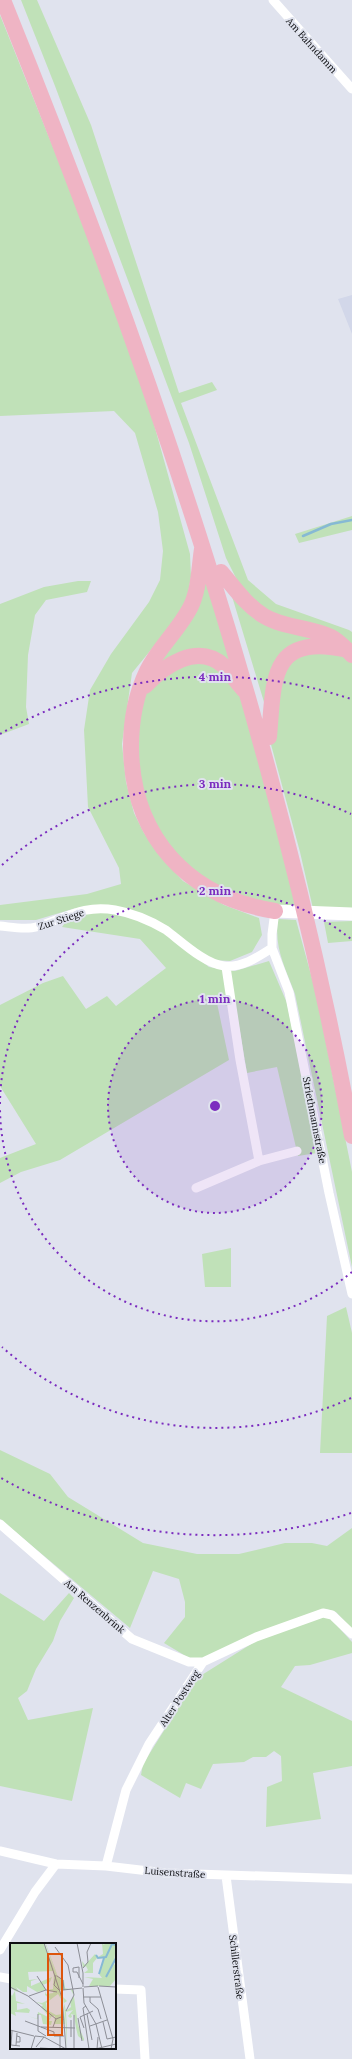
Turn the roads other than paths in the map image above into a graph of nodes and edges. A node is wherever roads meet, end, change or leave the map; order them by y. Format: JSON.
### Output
{"nodes":[{"id":1,"x":3,"y":0,"type":"edge"},
{"id":2,"x":14,"y":0,"type":"edge"},
{"id":3,"x":273,"y":0,"type":"edge"},
{"id":4,"x":352,"y":89,"type":"edge"},
{"id":5,"x":202,"y":546,"type":"junction"},
{"id":6,"x":221,"y":572,"type":"junction"},
{"id":7,"x":349,"y":652,"type":"edge"},
{"id":8,"x":141,"y":690,"type":"junction"},
{"id":9,"x":247,"y":695,"type":"junction"},
{"id":10,"x":269,"y":737,"type":"junction"},
{"id":11,"x":302,"y":885,"type":"junction"},
{"id":12,"x":275,"y":911,"type":"junction"},
{"id":13,"x":352,"y":914,"type":"edge"},
{"id":14,"x":0,"y":926,"type":"edge"},
{"id":15,"x":316,"y":943,"type":"junction"},
{"id":16,"x":272,"y":948,"type":"junction"},
{"id":17,"x":226,"y":966,"type":"junction"},
{"id":18,"x":352,"y":1084,"type":"edge"},
{"id":19,"x":352,"y":1136,"type":"edge"},
{"id":20,"x":297,"y":1151,"type":"dead end"},
{"id":21,"x":260,"y":1161,"type":"junction"},
{"id":22,"x":196,"y":1188,"type":"dead end"},
{"id":23,"x":352,"y":1294,"type":"edge"},
{"id":24,"x":0,"y":1524,"type":"edge"},
{"id":25,"x":352,"y":1634,"type":"edge"},
{"id":26,"x":203,"y":1662,"type":"junction"},
{"id":27,"x":0,"y":1851,"type":"edge"},
{"id":28,"x":56,"y":1864,"type":"junction"},
{"id":29,"x":106,"y":1866,"type":"junction"},
{"id":30,"x":226,"y":1876,"type":"junction"},
{"id":31,"x":352,"y":1878,"type":"edge"},
{"id":32,"x":0,"y":1950,"type":"edge"},
{"id":33,"x":0,"y":1977,"type":"edge"},
{"id":34,"x":10,"y":1979,"type":"edge"},
{"id":35,"x":116,"y":1989,"type":"edge"},
{"id":36,"x":145,"y":2059,"type":"edge"},
{"id":37,"x":250,"y":2059,"type":"edge"}],
"edges":[{"from":1,"to":5,"type":"highway"},
{"from":2,"to":6,"type":"highway"},
{"from":3,"to":4,"type":"street","name":"Am Bahndamm"},
{"from":5,"to":8,"type":"highway"},
{"from":5,"to":9,"type":"highway"},
{"from":6,"to":7,"type":"highway"},
{"from":6,"to":10,"type":"highway"},
{"from":7,"to":10,"type":"highway"},
{"from":8,"to":9,"type":"highway"},
{"from":8,"to":12,"type":"highway"},
{"from":9,"to":11,"type":"highway"},
{"from":10,"to":11,"type":"highway"},
{"from":11,"to":15,"type":"highway"},
{"from":12,"to":13,"type":"street"},
{"from":12,"to":16,"type":"street","name":"Striethmannstraße"},
{"from":14,"to":17,"type":"street","name":"Zur Stiege"},
{"from":15,"to":18,"type":"highway"},
{"from":15,"to":19,"type":"highway"},
{"from":16,"to":17,"type":"street"},
{"from":16,"to":23,"type":"street","name":"Striethmannstraße"},
{"from":17,"to":21,"type":"street"},
{"from":20,"to":21,"type":"street"},
{"from":21,"to":22,"type":"street"},
{"from":24,"to":26,"type":"street","name":"Am Renzenbrink"},
{"from":25,"to":26,"type":"street","name":"Alter Postweg"},
{"from":26,"to":29,"type":"street","name":"Alter Postweg"},
{"from":27,"to":28,"type":"street","name":"Luisenstraße"},
{"from":28,"to":29,"type":"street","name":"Luisenstraße"},
{"from":28,"to":32,"type":"street"},
{"from":29,"to":30,"type":"street","name":"Luisenstraße"},
{"from":30,"to":31,"type":"street","name":"Luisenstraße"},
{"from":30,"to":37,"type":"street","name":"Schillerstraße"},
{"from":33,"to":34,"type":"street"},
{"from":35,"to":36,"type":"street"}]}
